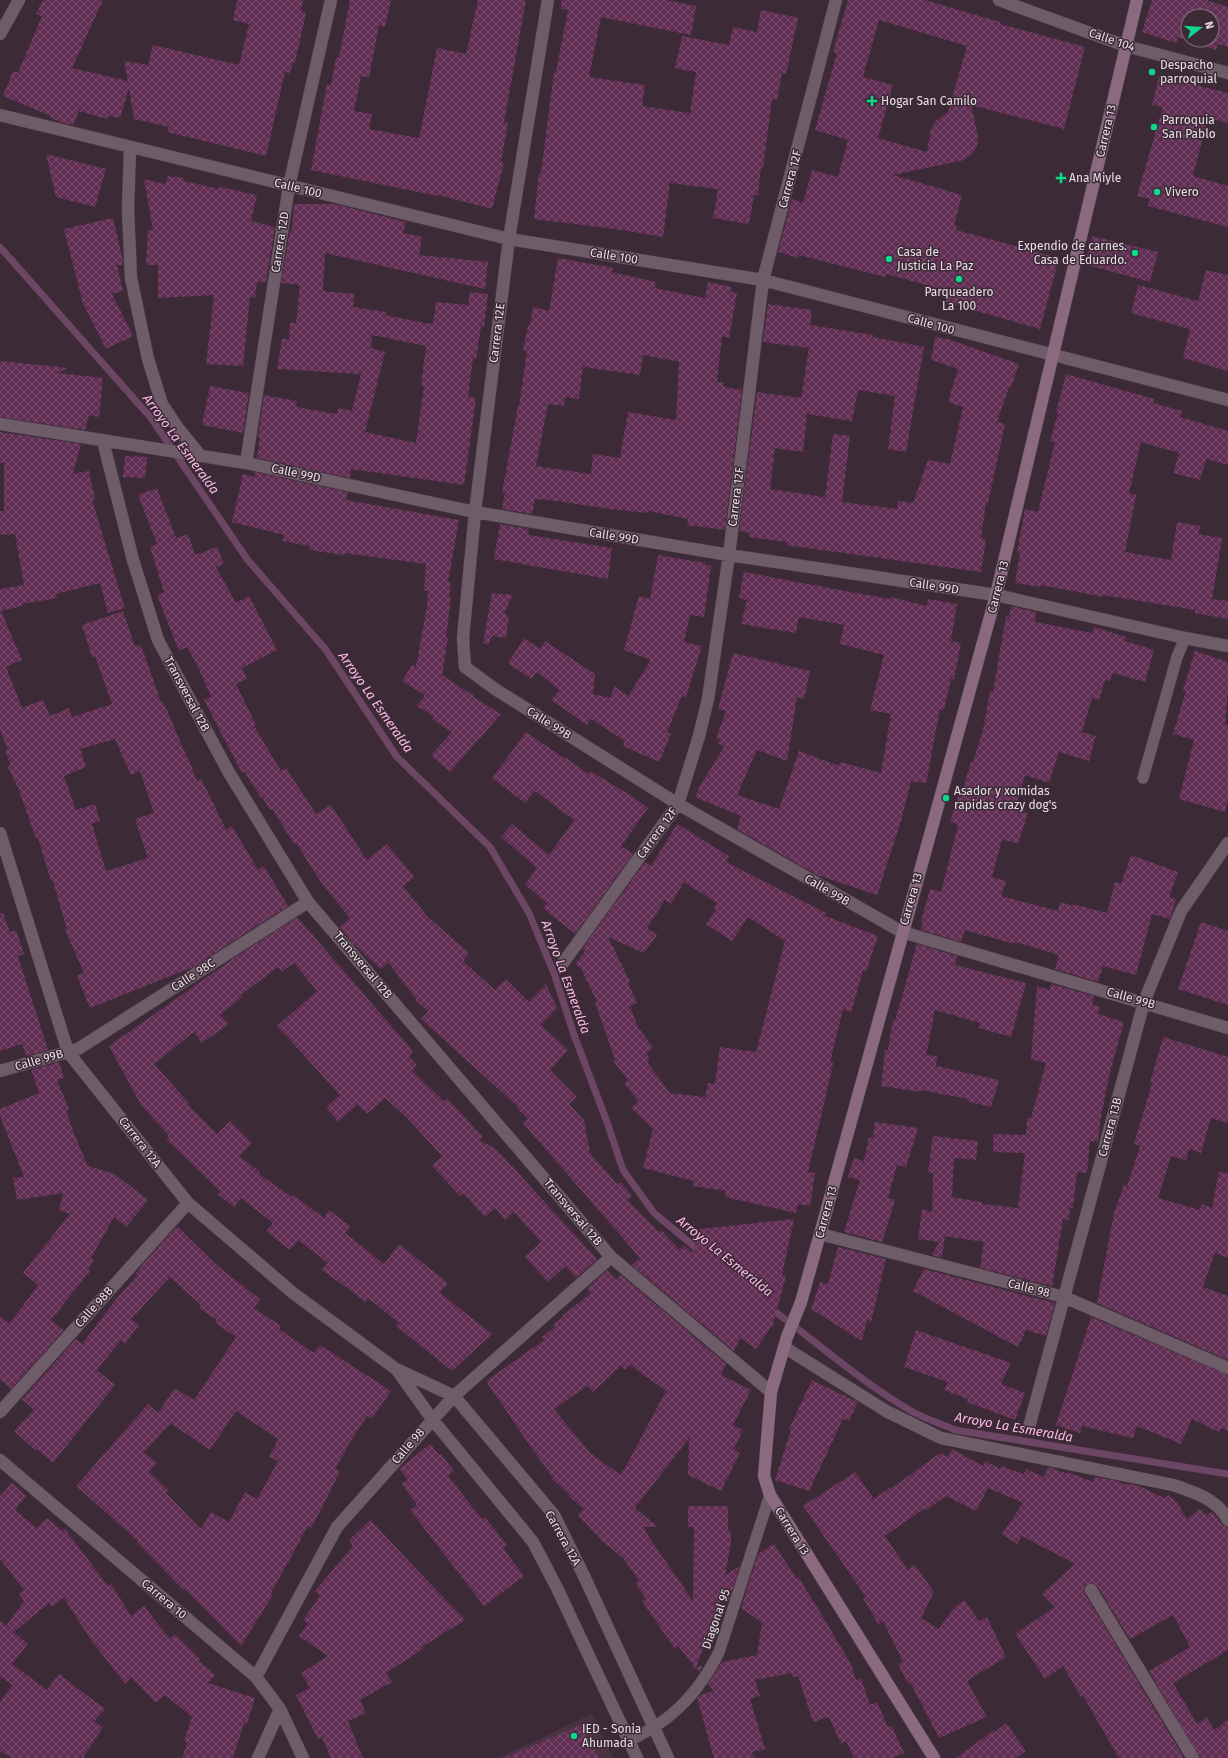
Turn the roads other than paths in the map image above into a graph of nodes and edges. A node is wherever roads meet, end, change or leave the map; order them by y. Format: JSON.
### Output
{"nodes":[{"id":1,"x":19,"y":0,"type":"edge"},
{"id":2,"x":331,"y":0,"type":"edge"},
{"id":3,"x":548,"y":0,"type":"edge"},
{"id":4,"x":836,"y":0,"type":"edge"},
{"id":5,"x":999,"y":0,"type":"edge"},
{"id":6,"x":1137,"y":0,"type":"edge"},
{"id":7,"x":0,"y":34,"type":"edge"},
{"id":8,"x":1126,"y":46,"type":"junction"},
{"id":9,"x":1228,"y":73,"type":"edge"},
{"id":10,"x":0,"y":115,"type":"edge"},
{"id":11,"x":130,"y":148,"type":"junction"},
{"id":12,"x":289,"y":186,"type":"junction"},
{"id":13,"x":509,"y":239,"type":"junction"},
{"id":14,"x":763,"y":280,"type":"junction"},
{"id":15,"x":1053,"y":355,"type":"junction"},
{"id":16,"x":1228,"y":400,"type":"edge"},
{"id":17,"x":0,"y":424,"type":"edge"},
{"id":18,"x":103,"y":441,"type":"junction"},
{"id":19,"x":200,"y":455,"type":"junction"},
{"id":20,"x":246,"y":462,"type":"junction"},
{"id":21,"x":475,"y":512,"type":"junction"},
{"id":22,"x":728,"y":555,"type":"junction"},
{"id":23,"x":996,"y":595,"type":"junction"},
{"id":24,"x":1185,"y":638,"type":"junction"},
{"id":25,"x":1228,"y":646,"type":"edge"},
{"id":26,"x":465,"y":667,"type":"joint"},
{"id":27,"x":1143,"y":778,"type":"dead end"},
{"id":28,"x":678,"y":804,"type":"junction"},
{"id":29,"x":0,"y":833,"type":"edge"},
{"id":30,"x":1228,"y":843,"type":"edge"},
{"id":31,"x":308,"y":902,"type":"junction"},
{"id":32,"x":902,"y":932,"type":"junction"},
{"id":33,"x":563,"y":963,"type":"dead end"},
{"id":34,"x":1144,"y":1002,"type":"junction"},
{"id":35,"x":1228,"y":1028,"type":"edge"},
{"id":36,"x":73,"y":1051,"type":"junction"},
{"id":37,"x":0,"y":1071,"type":"edge"},
{"id":38,"x":188,"y":1203,"type":"junction"},
{"id":39,"x":820,"y":1234,"type":"junction"},
{"id":40,"x":611,"y":1257,"type":"junction"},
{"id":41,"x":1064,"y":1297,"type":"junction"},
{"id":42,"x":785,"y":1342,"type":"junction"},
{"id":43,"x":1228,"y":1368,"type":"edge"},
{"id":44,"x":396,"y":1369,"type":"junction"},
{"id":45,"x":771,"y":1392,"type":"junction"},
{"id":46,"x":454,"y":1396,"type":"junction"},
{"id":47,"x":0,"y":1412,"type":"edge"},
{"id":48,"x":432,"y":1419,"type":"junction"},
{"id":49,"x":1029,"y":1426,"type":"dead end"},
{"id":50,"x":0,"y":1460,"type":"edge"},
{"id":51,"x":770,"y":1495,"type":"junction"},
{"id":52,"x":1228,"y":1520,"type":"edge"},
{"id":53,"x":1091,"y":1590,"type":"dead end"},
{"id":54,"x":256,"y":1677,"type":"junction"},
{"id":55,"x":280,"y":1708,"type":"junction"},
{"id":56,"x":654,"y":1727,"type":"junction"},
{"id":57,"x":629,"y":1741,"type":"junction"},
{"id":58,"x":258,"y":1758,"type":"edge"},
{"id":59,"x":303,"y":1758,"type":"edge"},
{"id":60,"x":637,"y":1758,"type":"edge"},
{"id":61,"x":668,"y":1758,"type":"edge"},
{"id":62,"x":934,"y":1758,"type":"edge"},
{"id":63,"x":1193,"y":1758,"type":"edge"}],
"edges":[{"from":1,"to":7,"type":"street"},
{"from":2,"to":12,"type":"street","name":"Carrera 12D"},
{"from":3,"to":13,"type":"street","name":"Carrera 12E"},
{"from":4,"to":14,"type":"street","name":"Carrera 12F"},
{"from":5,"to":8,"type":"street","name":"Calle 104"},
{"from":6,"to":8,"type":"street","name":"Carrera 13"},
{"from":8,"to":9,"type":"street","name":"Calle 104"},
{"from":8,"to":15,"type":"street","name":"Carrera 13"},
{"from":10,"to":11,"type":"street","name":"Calle 100"},
{"from":11,"to":12,"type":"street","name":"Calle 100"},
{"from":11,"to":19,"type":"street"},
{"from":12,"to":13,"type":"street","name":"Calle 100"},
{"from":12,"to":20,"type":"street","name":"Carrera 12D"},
{"from":13,"to":14,"type":"street","name":"Calle 100"},
{"from":13,"to":21,"type":"street","name":"Carrera 12E"},
{"from":14,"to":15,"type":"street","name":"Calle 100"},
{"from":14,"to":22,"type":"street","name":"Carrera 12F"},
{"from":15,"to":16,"type":"street","name":"Calle 100"},
{"from":15,"to":23,"type":"street","name":"Carrera 13"},
{"from":17,"to":18,"type":"street","name":"Calle 99D"},
{"from":18,"to":19,"type":"street","name":"Calle 99D"},
{"from":18,"to":31,"type":"street","name":"Transversal 12B"},
{"from":19,"to":20,"type":"street","name":"Calle 99D"},
{"from":20,"to":21,"type":"street","name":"Calle 99D"},
{"from":21,"to":22,"type":"street","name":"Calle 99D"},
{"from":21,"to":26,"type":"street","name":"Carrera 12E"},
{"from":22,"to":23,"type":"street","name":"Calle 99D"},
{"from":22,"to":28,"type":"street","name":"Carrera 12F"},
{"from":23,"to":24,"type":"street","name":"Calle 99D"},
{"from":23,"to":32,"type":"street","name":"Carrera 13"},
{"from":24,"to":25,"type":"street","name":"Calle 99D"},
{"from":24,"to":27,"type":"lane"},
{"from":26,"to":28,"type":"street","name":"Calle 99B"},
{"from":28,"to":32,"type":"street","name":"Calle 99B"},
{"from":28,"to":33,"type":"street","name":"Carrera 12F"},
{"from":29,"to":36,"type":"street","name":"Carrera 12A"},
{"from":30,"to":34,"type":"street","name":"Carrera 13B"},
{"from":31,"to":36,"type":"street","name":"Calle 98C"},
{"from":31,"to":40,"type":"street","name":"Transversal 12B"},
{"from":32,"to":34,"type":"street","name":"Calle 99B"},
{"from":32,"to":39,"type":"street","name":"Carrera 13"},
{"from":34,"to":35,"type":"street","name":"Calle 99B"},
{"from":34,"to":41,"type":"street","name":"Carrera 13B"},
{"from":36,"to":37,"type":"street","name":"Calle 99B"},
{"from":36,"to":38,"type":"street","name":"Carrera 12A"},
{"from":38,"to":44,"type":"street","name":"Carrera 12A"},
{"from":38,"to":47,"type":"street","name":"Calle 98B"},
{"from":39,"to":41,"type":"street","name":"Calle 98"},
{"from":39,"to":42,"type":"street","name":"Carrera 13"},
{"from":40,"to":45,"type":"street","name":"Transversal 12B"},
{"from":40,"to":46,"type":"street","name":"Calle 98"},
{"from":41,"to":43,"type":"street","name":"Calle 98"},
{"from":41,"to":49,"type":"street","name":"Carrera 13B"},
{"from":42,"to":45,"type":"street","name":"Carrera 13"},
{"from":42,"to":52,"type":"street"},
{"from":44,"to":46,"type":"street","name":"Carrera 12A"},
{"from":44,"to":48,"type":"street","name":"Carrera 12A"},
{"from":45,"to":51,"type":"street","name":"Carrera 13"},
{"from":46,"to":48,"type":"street","name":"Calle 98"},
{"from":46,"to":56,"type":"street","name":"Carrera 12A"},
{"from":48,"to":54,"type":"street","name":"Calle 98"},
{"from":48,"to":57,"type":"street","name":"Carrera 12A"},
{"from":50,"to":54,"type":"street","name":"Carrera 10"},
{"from":51,"to":56,"type":"lane","name":"Diagonal 95"},
{"from":51,"to":62,"type":"street","name":"Carrera 13"},
{"from":53,"to":63,"type":"street"},
{"from":54,"to":55,"type":"street","name":"Carrera 10"},
{"from":55,"to":58,"type":"street"},
{"from":55,"to":59,"type":"street","name":"Carrera 10"},
{"from":56,"to":57,"type":"lane","name":"Diagonal 95"},
{"from":56,"to":61,"type":"street","name":"Carrera 12A"},
{"from":57,"to":60,"type":"street","name":"Carrera 12A"}]}
